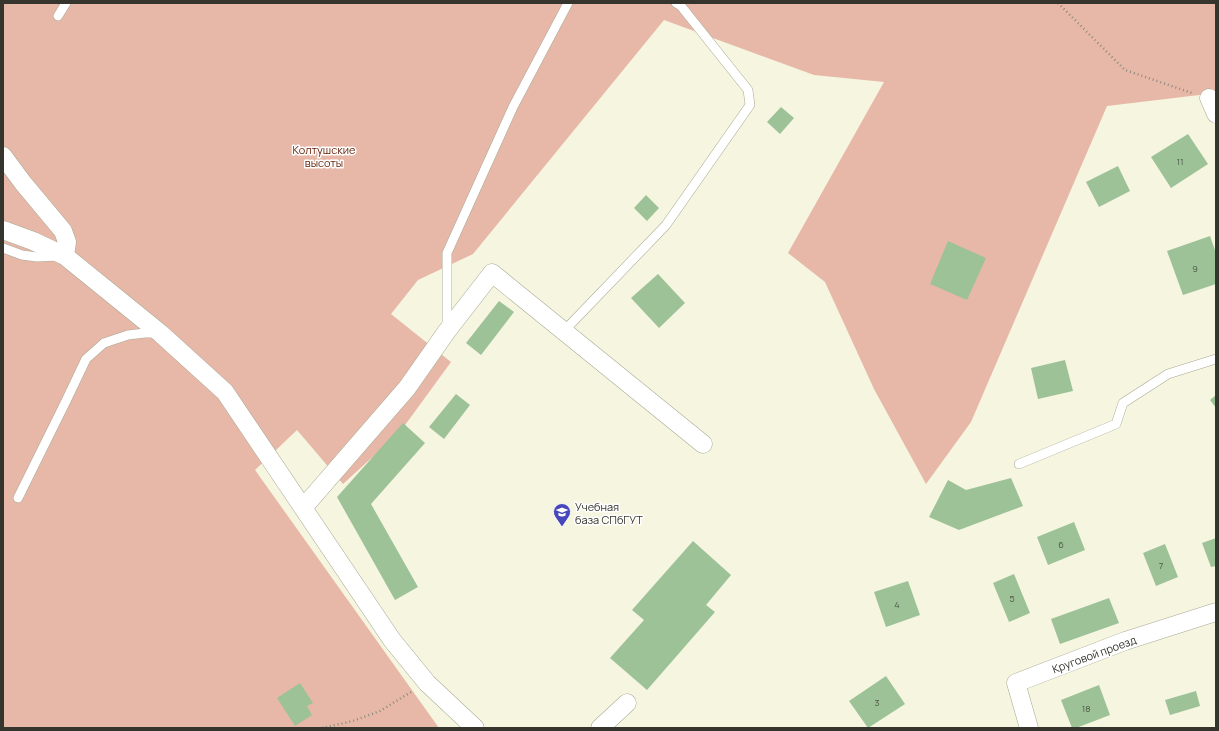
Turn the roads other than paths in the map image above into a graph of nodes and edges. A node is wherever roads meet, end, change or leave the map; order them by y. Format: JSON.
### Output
{"nodes":[{"id":1,"x":66,"y":3,"type":"edge"},
{"id":2,"x":568,"y":3,"type":"edge"},
{"id":3,"x":676,"y":3,"type":"edge"},
{"id":4,"x":58,"y":16,"type":"dead end"},
{"id":5,"x":3,"y":156,"type":"edge"},
{"id":6,"x":3,"y":230,"type":"edge"},
{"id":7,"x":3,"y":248,"type":"edge"},
{"id":8,"x":65,"y":256,"type":"junction"},
{"id":9,"x":447,"y":331,"type":"junction"},
{"id":10,"x":564,"y":331,"type":"junction"},
{"id":11,"x":160,"y":333,"type":"junction"},
{"id":12,"x":1216,"y":359,"type":"edge"},
{"id":13,"x":703,"y":444,"type":"dead end"},
{"id":14,"x":1018,"y":464,"type":"dead end"},
{"id":15,"x":18,"y":498,"type":"dead end"},
{"id":16,"x":303,"y":508,"type":"junction"},
{"id":17,"x":1216,"y":612,"type":"edge"},
{"id":18,"x":627,"y":703,"type":"dead end"},
{"id":19,"x":475,"y":728,"type":"edge"},
{"id":20,"x":600,"y":728,"type":"edge"},
{"id":21,"x":1029,"y":728,"type":"edge"}],
"edges":[{"from":1,"to":4,"type":"lane"},
{"from":2,"to":9,"type":"lane"},
{"from":3,"to":10,"type":"lane"},
{"from":5,"to":8,"type":"street"},
{"from":6,"to":8,"type":"street"},
{"from":7,"to":8,"type":"lane"},
{"from":8,"to":11,"type":"street"},
{"from":9,"to":10,"type":"street"},
{"from":9,"to":16,"type":"street"},
{"from":10,"to":13,"type":"street"},
{"from":11,"to":15,"type":"lane"},
{"from":11,"to":16,"type":"street"},
{"from":12,"to":14,"type":"lane"},
{"from":16,"to":19,"type":"street"},
{"from":17,"to":21,"type":"street","name":"Круговой проезд"},
{"from":18,"to":20,"type":"street"}]}
